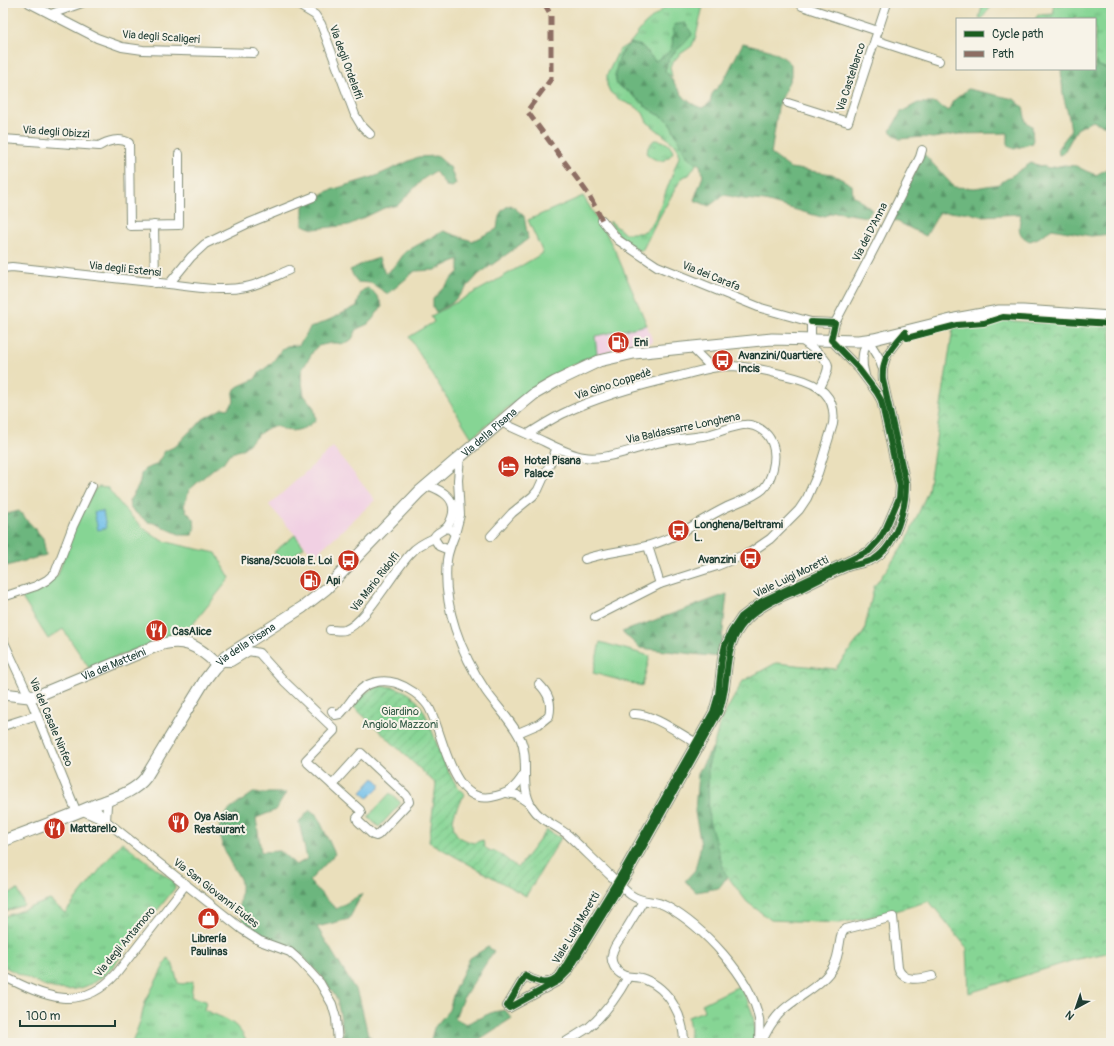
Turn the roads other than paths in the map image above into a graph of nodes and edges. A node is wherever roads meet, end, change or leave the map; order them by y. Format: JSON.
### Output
{"nodes":[{"id":1,"x":29,"y":3,"type":"edge"},
{"id":2,"x":82,"y":3,"type":"edge"},
{"id":3,"x":296,"y":3,"type":"edge"},
{"id":4,"x":887,"y":3,"type":"edge"},
{"id":5,"x":802,"y":6,"type":"dead end"},
{"id":6,"x":51,"y":14,"type":"junction"},
{"id":7,"x":878,"y":31,"type":"junction"},
{"id":8,"x":875,"y":40,"type":"junction"},
{"id":9,"x":254,"y":53,"type":"dead end"},
{"id":10,"x":939,"y":61,"type":"dead end"},
{"id":11,"x":788,"y":103,"type":"dead end"},
{"id":12,"x":370,"y":134,"type":"dead end"},
{"id":13,"x":3,"y":139,"type":"edge"},
{"id":14,"x":922,"y":150,"type":"dead end"},
{"id":15,"x":179,"y":154,"type":"dead end"},
{"id":16,"x":313,"y":197,"type":"dead end"},
{"id":17,"x":602,"y":220,"type":"dead end"},
{"id":18,"x":154,"y":225,"type":"junction"},
{"id":19,"x":3,"y":268,"type":"edge"},
{"id":20,"x":289,"y":270,"type":"dead end"},
{"id":21,"x":155,"y":283,"type":"junction"},
{"id":22,"x":169,"y":284,"type":"junction"},
{"id":23,"x":1111,"y":317,"type":"edge"},
{"id":24,"x":811,"y":322,"type":"junction"},
{"id":25,"x":835,"y":323,"type":"junction"},
{"id":26,"x":905,"y":332,"type":"junction"},
{"id":27,"x":800,"y":339,"type":"junction"},
{"id":28,"x":811,"y":339,"type":"junction"},
{"id":29,"x":832,"y":340,"type":"junction"},
{"id":30,"x":868,"y":340,"type":"junction"},
{"id":31,"x":691,"y":347,"type":"junction"},
{"id":32,"x":711,"y":367,"type":"junction"},
{"id":33,"x":883,"y":368,"type":"junction"},
{"id":34,"x":867,"y":379,"type":"junction"},
{"id":35,"x":820,"y":388,"type":"junction"},
{"id":36,"x":501,"y":422,"type":"junction"},
{"id":37,"x":528,"y":434,"type":"junction"},
{"id":38,"x":557,"y":448,"type":"junction"},
{"id":39,"x":460,"y":457,"type":"junction"},
{"id":40,"x":92,"y":486,"type":"dead end"},
{"id":41,"x":427,"y":486,"type":"junction"},
{"id":42,"x":458,"y":491,"type":"junction"},
{"id":43,"x":447,"y":495,"type":"junction"},
{"id":44,"x":892,"y":515,"type":"junction"},
{"id":45,"x":446,"y":528,"type":"junction"},
{"id":46,"x":455,"y":534,"type":"junction"},
{"id":47,"x":492,"y":536,"type":"dead end"},
{"id":48,"x":434,"y":538,"type":"junction"},
{"id":49,"x":648,"y":546,"type":"junction"},
{"id":50,"x":449,"y":550,"type":"junction"},
{"id":51,"x":584,"y":559,"type":"dead end"},
{"id":52,"x":872,"y":560,"type":"junction"},
{"id":53,"x":660,"y":584,"type":"junction"},
{"id":54,"x":3,"y":597,"type":"edge"},
{"id":55,"x":595,"y":617,"type":"dead end"},
{"id":56,"x":330,"y":630,"type":"dead end"},
{"id":57,"x":3,"y":640,"type":"edge"},
{"id":58,"x":219,"y":663,"type":"junction"},
{"id":59,"x":539,"y":684,"type":"dead end"},
{"id":60,"x":3,"y":694,"type":"edge"},
{"id":61,"x":29,"y":697,"type":"junction"},
{"id":62,"x":332,"y":711,"type":"dead end"},
{"id":63,"x":634,"y":714,"type":"dead end"},
{"id":64,"x":37,"y":715,"type":"junction"},
{"id":65,"x":3,"y":726,"type":"edge"},
{"id":66,"x":518,"y":733,"type":"junction"},
{"id":67,"x":698,"y":744,"type":"junction"},
{"id":68,"x":525,"y":773,"type":"junction"},
{"id":69,"x":332,"y":785,"type":"junction"},
{"id":70,"x":507,"y":793,"type":"junction"},
{"id":71,"x":110,"y":799,"type":"junction"},
{"id":72,"x":530,"y":804,"type":"junction"},
{"id":73,"x":85,"y":810,"type":"junction"},
{"id":74,"x":106,"y":821,"type":"junction"},
{"id":75,"x":3,"y":841,"type":"edge"},
{"id":76,"x":186,"y":884,"type":"junction"},
{"id":77,"x":619,"y":884,"type":"junction"},
{"id":78,"x":643,"y":901,"type":"junction"},
{"id":79,"x":3,"y":976,"type":"edge"},
{"id":80,"x":932,"y":976,"type":"dead end"},
{"id":81,"x":628,"y":977,"type":"junction"},
{"id":82,"x":535,"y":981,"type":"junction"},
{"id":83,"x":517,"y":988,"type":"junction"},
{"id":84,"x":540,"y":991,"type":"junction"},
{"id":85,"x":526,"y":999,"type":"junction"},
{"id":86,"x":338,"y":1043,"type":"edge"},
{"id":87,"x":564,"y":1043,"type":"edge"},
{"id":88,"x":684,"y":1043,"type":"edge"},
{"id":89,"x":760,"y":1043,"type":"edge"}],
"edges":[{"from":1,"to":6,"type":"street","name":"Via degli Scaligeri"},
{"from":2,"to":6,"type":"street"},
{"from":3,"to":12,"type":"street","name":"Via degli Ordelaffi"},
{"from":4,"to":7,"type":"street","name":"Via Castelbarco"},
{"from":5,"to":7,"type":"street"},
{"from":6,"to":9,"type":"street","name":"Via degli Scaligeri"},
{"from":7,"to":8,"type":"street","name":"Via Castelbarco"},
{"from":8,"to":10,"type":"street"},
{"from":8,"to":11,"type":"street","name":"Via Castelbarco"},
{"from":13,"to":18,"type":"street","name":"Via degli Obizzi"},
{"from":14,"to":25,"type":"street","name":"Via dei D’Anna"},
{"from":15,"to":18,"type":"street"},
{"from":16,"to":22,"type":"street","name":"Via degli Estensi"},
{"from":17,"to":24,"type":"street","name":"Via dei Carafa"},
{"from":18,"to":21,"type":"street"},
{"from":19,"to":21,"type":"street","name":"Via degli Estensi"},
{"from":20,"to":22,"type":"street"},
{"from":21,"to":22,"type":"street","name":"Via degli Estensi"},
{"from":23,"to":26,"type":"main road","name":"Via della Pisana"},
{"from":24,"to":25,"type":"street","name":"Via dei Carafa"},
{"from":24,"to":28,"type":"street"},
{"from":25,"to":29,"type":"street","name":"Via dei D’Anna"},
{"from":26,"to":30,"type":"main road","name":"Via della Pisana"},
{"from":26,"to":33,"type":"street","name":"Viale Luigi Moretti"},
{"from":27,"to":28,"type":"main road","name":"Via della Pisana"},
{"from":27,"to":31,"type":"main road","name":"Via della Pisana"},
{"from":27,"to":35,"type":"street"},
{"from":28,"to":29,"type":"main road","name":"Via della Pisana"},
{"from":29,"to":30,"type":"main road","name":"Via della Pisana"},
{"from":29,"to":34,"type":"street","name":"Viale Luigi Moretti"},
{"from":30,"to":33,"type":"street","name":"Viale Luigi Moretti"},
{"from":30,"to":34,"type":"street","name":"Viale Luigi Moretti"},
{"from":31,"to":32,"type":"street"},
{"from":31,"to":36,"type":"main road","name":"Via della Pisana"},
{"from":32,"to":35,"type":"street","name":"Via Gino Coppedè"},
{"from":32,"to":37,"type":"street","name":"Via Gino Coppedè"},
{"from":33,"to":52,"type":"street","name":"Viale Luigi Moretti"},
{"from":34,"to":44,"type":"street","name":"Viale Luigi Moretti"},
{"from":35,"to":53,"type":"street"},
{"from":36,"to":37,"type":"street","name":"Via Baldassarre Longhena"},
{"from":36,"to":39,"type":"main road","name":"Via della Pisana"},
{"from":37,"to":38,"type":"street","name":"Via Baldassarre Longhena"},
{"from":38,"to":47,"type":"street"},
{"from":38,"to":49,"type":"street","name":"Via Baldassarre Longhena"},
{"from":39,"to":41,"type":"main road","name":"Via della Pisana"},
{"from":39,"to":42,"type":"street"},
{"from":40,"to":54,"type":"street"},
{"from":41,"to":43,"type":"street"},
{"from":41,"to":58,"type":"main road","name":"Via della Pisana"},
{"from":42,"to":43,"type":"street"},
{"from":42,"to":46,"type":"street"},
{"from":43,"to":45,"type":"street"},
{"from":44,"to":52,"type":"street"},
{"from":44,"to":67,"type":"street","name":"Viale Luigi Moretti"},
{"from":45,"to":46,"type":"street"},
{"from":45,"to":48,"type":"street"},
{"from":46,"to":50,"type":"street"},
{"from":48,"to":50,"type":"street"},
{"from":48,"to":56,"type":"street","name":"Via Mario Ridolfi"},
{"from":49,"to":51,"type":"street","name":"Via Baldassarre Longhena"},
{"from":49,"to":53,"type":"street"},
{"from":50,"to":66,"type":"street"},
{"from":52,"to":67,"type":"street","name":"Viale Luigi Moretti"},
{"from":53,"to":55,"type":"street"},
{"from":57,"to":61,"type":"street","name":"Via del Casale Ninfeo"},
{"from":58,"to":61,"type":"main road","name":"Via dei Matteini"},
{"from":58,"to":69,"type":"street"},
{"from":58,"to":71,"type":"main road","name":"Via della Pisana"},
{"from":59,"to":66,"type":"street"},
{"from":60,"to":61,"type":"main road"},
{"from":61,"to":64,"type":"street","name":"Via del Casale Ninfeo"},
{"from":62,"to":70,"type":"street"},
{"from":63,"to":67,"type":"street"},
{"from":64,"to":65,"type":"street"},
{"from":64,"to":73,"type":"street","name":"Via del Casale Ninfeo"},
{"from":66,"to":68,"type":"street"},
{"from":67,"to":77,"type":"street","name":"Viale Luigi Moretti"},
{"from":68,"to":70,"type":"street"},
{"from":68,"to":72,"type":"street"},
{"from":69,"to":69,"type":"street"},
{"from":70,"to":72,"type":"street"},
{"from":71,"to":73,"type":"main road","name":"Via della Pisana"},
{"from":71,"to":74,"type":"street"},
{"from":72,"to":77,"type":"street"},
{"from":73,"to":74,"type":"street","name":"Via San Giovanni Eudes"},
{"from":73,"to":75,"type":"main road","name":"Via della Pisana"},
{"from":74,"to":76,"type":"street","name":"Via San Giovanni Eudes"},
{"from":76,"to":79,"type":"street","name":"Via degli Antamoro"},
{"from":76,"to":86,"type":"street","name":"Via San Giovanni Eudes"},
{"from":77,"to":78,"type":"street"},
{"from":77,"to":82,"type":"street","name":"Viale Luigi Moretti"},
{"from":77,"to":84,"type":"street","name":"Viale Luigi Moretti"},
{"from":78,"to":81,"type":"street"},
{"from":78,"to":89,"type":"street"},
{"from":80,"to":89,"type":"street"},
{"from":81,"to":87,"type":"street"},
{"from":81,"to":88,"type":"street"},
{"from":82,"to":83,"type":"street","name":"Viale Luigi Moretti"},
{"from":82,"to":84,"type":"street"},
{"from":83,"to":85,"type":"street"},
{"from":83,"to":85,"type":"street","name":"Viale Luigi Moretti"},
{"from":84,"to":85,"type":"street","name":"Viale Luigi Moretti"}]}
